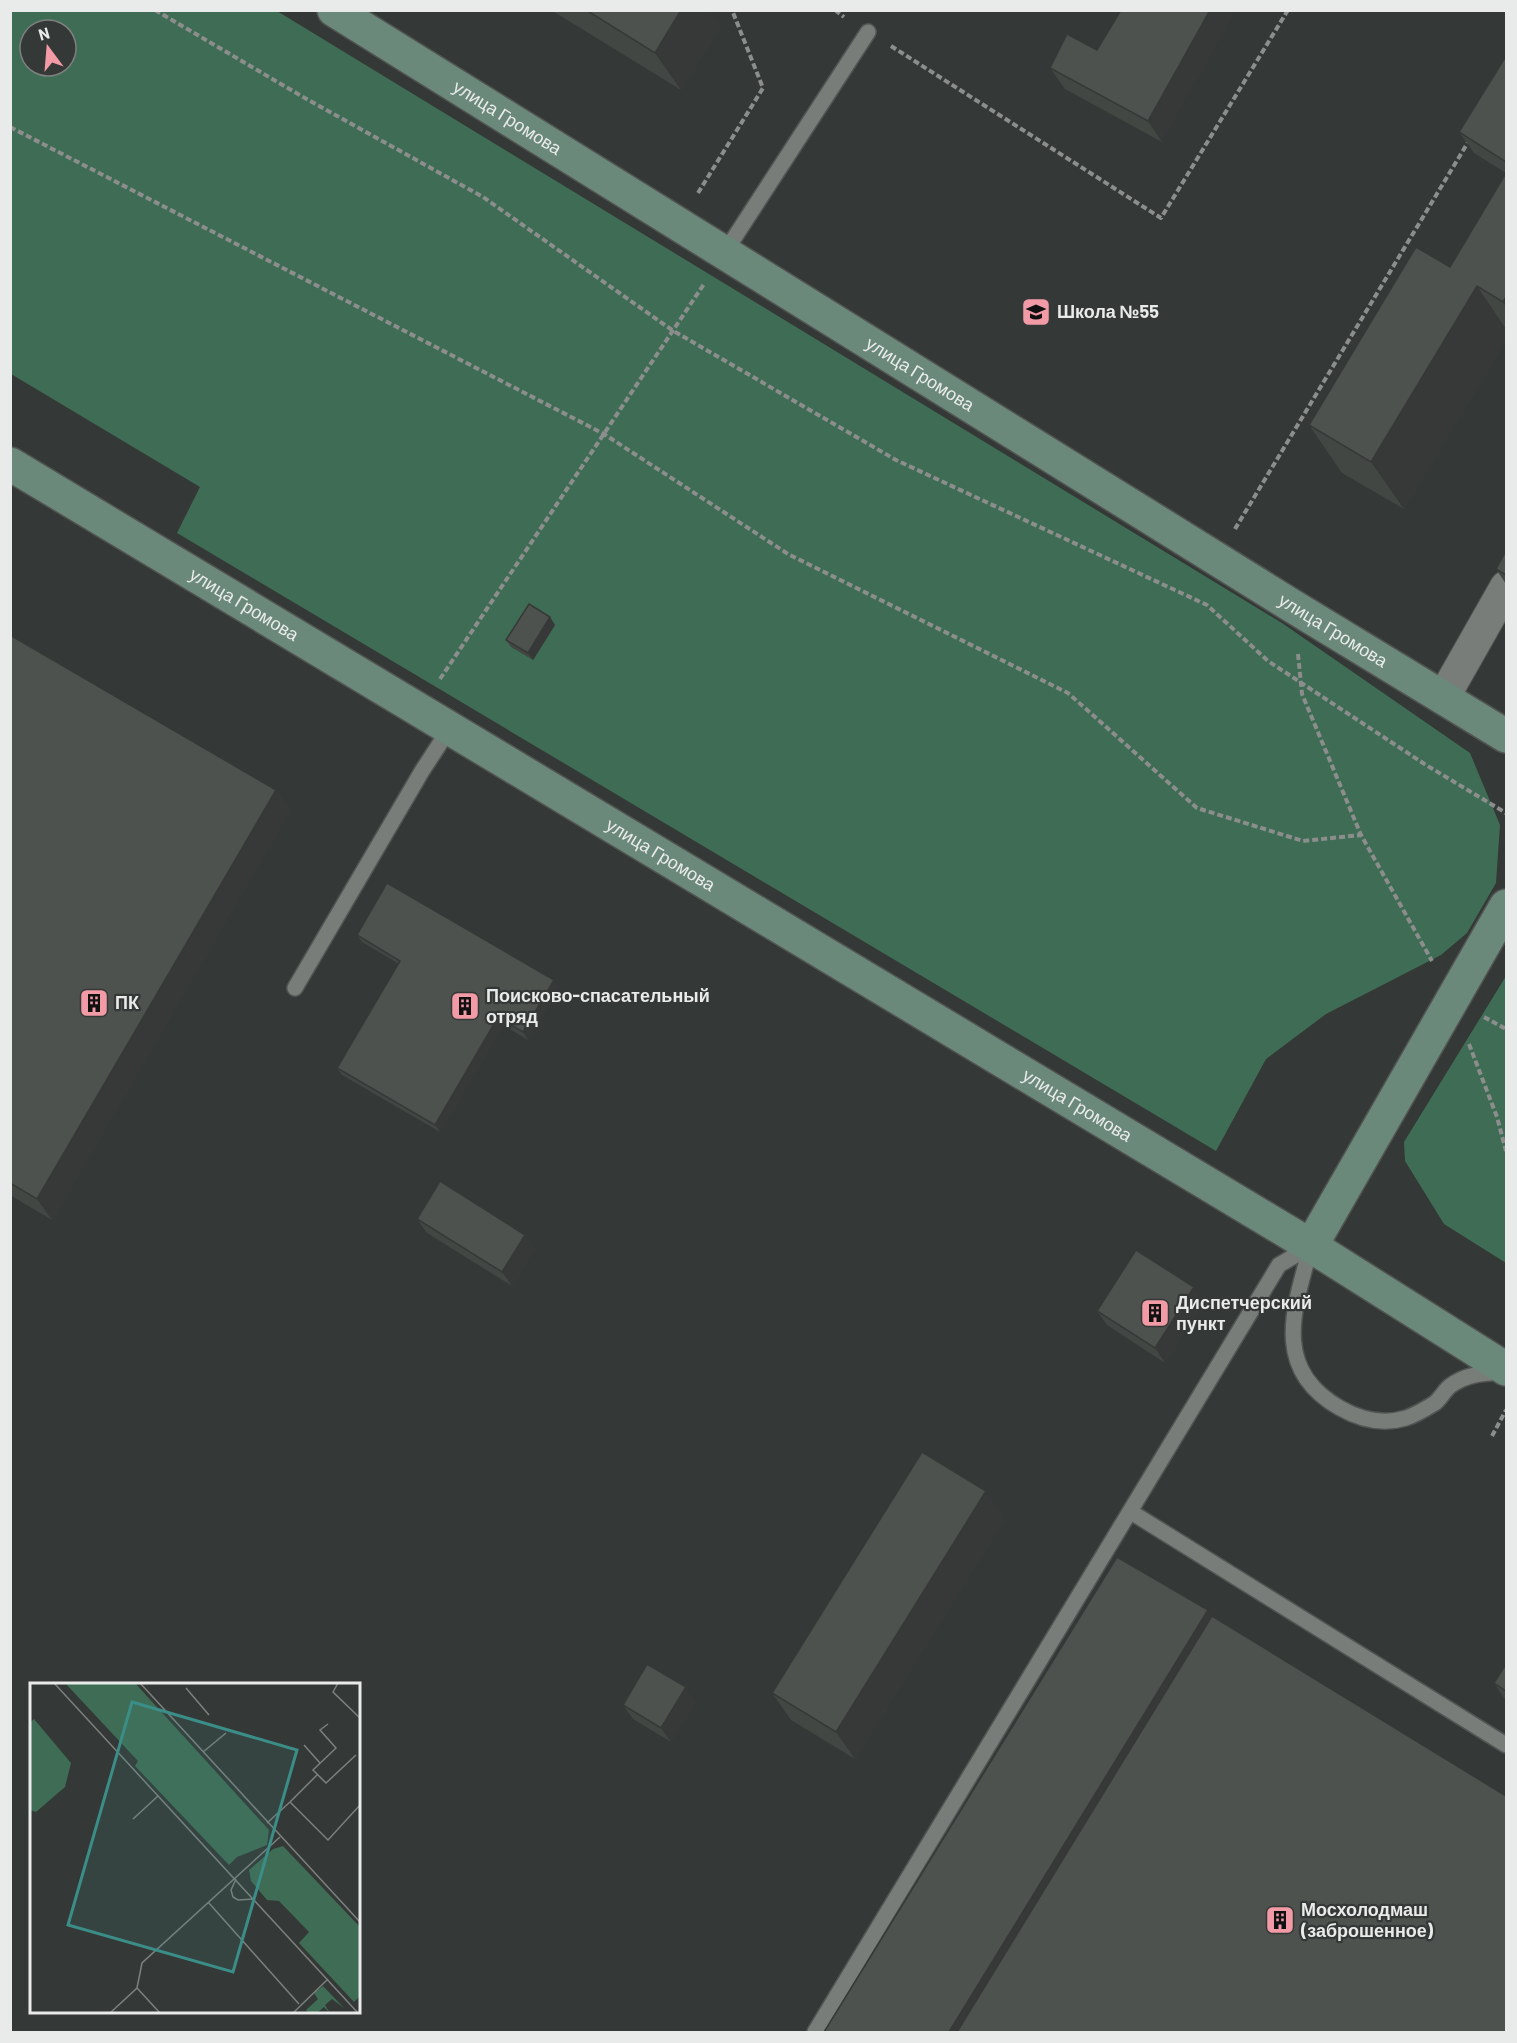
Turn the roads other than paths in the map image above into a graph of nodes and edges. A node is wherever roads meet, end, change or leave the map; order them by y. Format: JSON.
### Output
{"nodes":[{"id":1,"x":334,"y":10,"type":"edge"},
{"id":2,"x":868,"y":32,"type":"road end"},
{"id":3,"x":725,"y":252,"type":"junction"},
{"id":4,"x":10,"y":464,"type":"edge"},
{"id":5,"x":1506,"y":587,"type":"edge"},
{"id":6,"x":1443,"y":698,"type":"junction"},
{"id":7,"x":450,"y":728,"type":"junction"},
{"id":8,"x":1506,"y":736,"type":"edge"},
{"id":9,"x":1506,"y":906,"type":"edge"},
{"id":10,"x":295,"y":988,"type":"dead end"},
{"id":11,"x":1311,"y":1246,"type":"junction"},
{"id":12,"x":1506,"y":1370,"type":"edge"},
{"id":13,"x":1131,"y":1512,"type":"junction"},
{"id":14,"x":1506,"y":1745,"type":"edge"},
{"id":15,"x":815,"y":2032,"type":"edge"}],
"edges":[{"from":1,"to":3,"type":"street","name":"улица Громова"},
{"from":2,"to":3,"type":"lane"},
{"from":3,"to":6,"type":"street","name":"улица Громова"},
{"from":4,"to":7,"type":"street","name":"улица Громова"},
{"from":5,"to":6,"type":"street"},
{"from":6,"to":8,"type":"street","name":"улица Громова"},
{"from":7,"to":10,"type":"lane"},
{"from":7,"to":11,"type":"street","name":"улица Громова"},
{"from":9,"to":11,"type":"street"},
{"from":11,"to":12,"type":"street","name":"улица Громова"},
{"from":11,"to":12,"type":"lane"},
{"from":11,"to":13,"type":"lane"},
{"from":13,"to":14,"type":"lane"},
{"from":13,"to":15,"type":"lane"}]}
